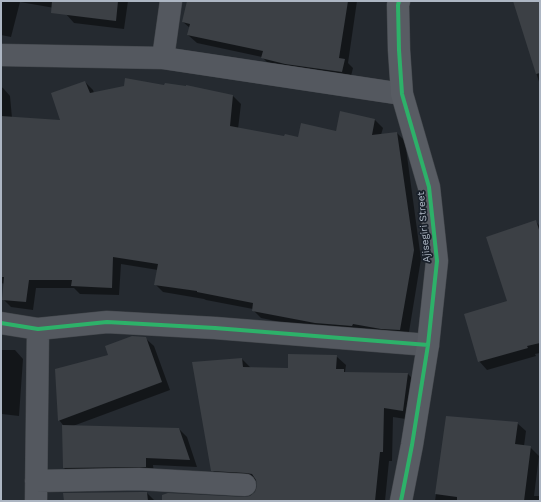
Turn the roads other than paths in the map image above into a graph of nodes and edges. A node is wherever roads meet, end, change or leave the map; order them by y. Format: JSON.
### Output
{"nodes":[{"id":1,"x":171,"y":1,"type":"edge"},
{"id":2,"x":399,"y":1,"type":"edge"},
{"id":3,"x":1,"y":55,"type":"edge"},
{"id":4,"x":164,"y":58,"type":"junction"},
{"id":5,"x":402,"y":94,"type":"junction"},
{"id":6,"x":1,"y":323,"type":"edge"},
{"id":7,"x":38,"y":329,"type":"junction"},
{"id":8,"x":428,"y":345,"type":"junction"},
{"id":9,"x":245,"y":485,"type":"dead end"},
{"id":10,"x":36,"y":491,"type":"edge"},
{"id":11,"x":401,"y":501,"type":"edge"}],
"edges":[{"from":1,"to":4,"type":"street"},
{"from":2,"to":5,"type":"street","name":"Ajisegiri Street"},
{"from":3,"to":4,"type":"street"},
{"from":4,"to":5,"type":"street"},
{"from":5,"to":8,"type":"street","name":"Ajisegiri Street"},
{"from":6,"to":7,"type":"street"},
{"from":7,"to":8,"type":"street"},
{"from":7,"to":10,"type":"street"},
{"from":8,"to":11,"type":"street","name":"Ajisegiri Street"},
{"from":9,"to":10,"type":"street"}]}
